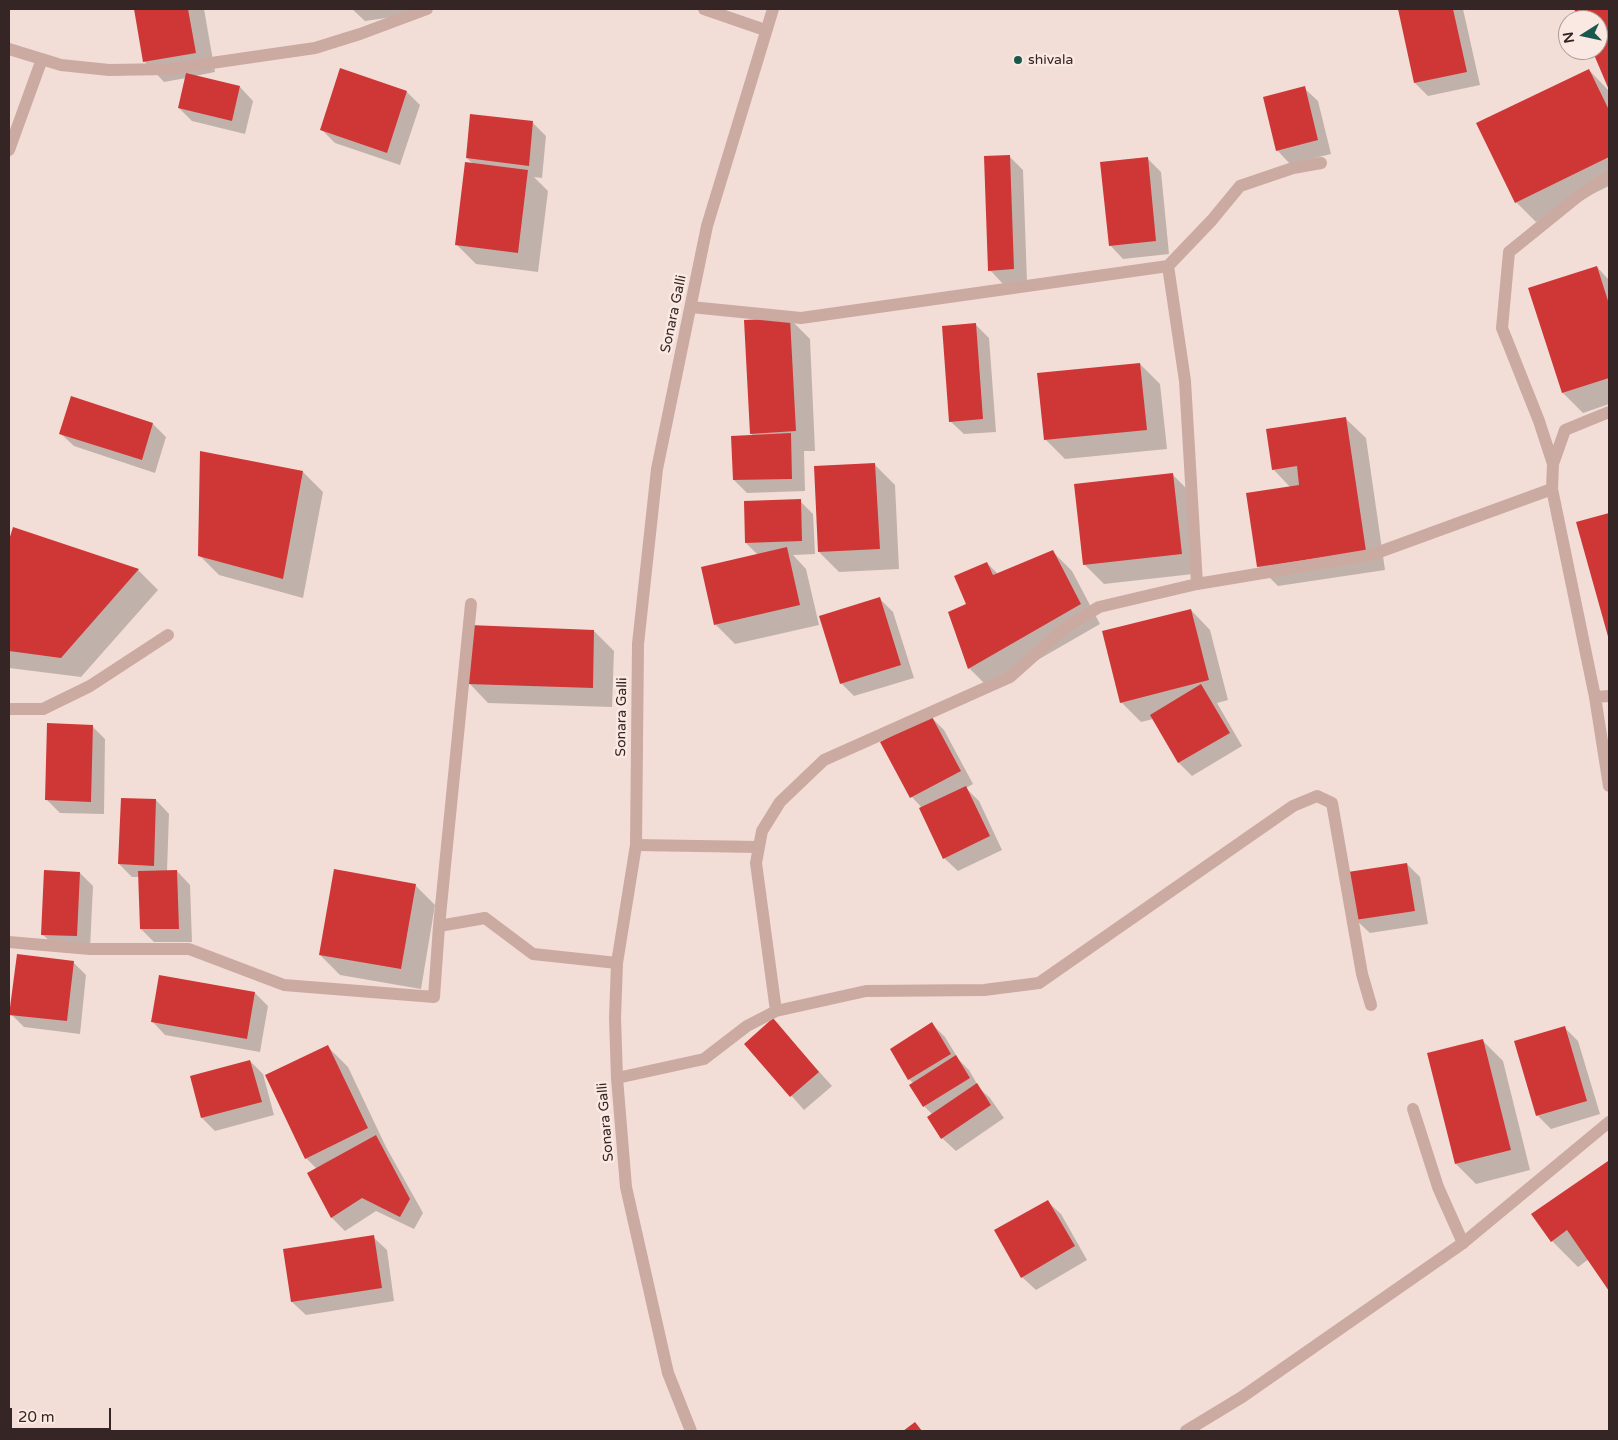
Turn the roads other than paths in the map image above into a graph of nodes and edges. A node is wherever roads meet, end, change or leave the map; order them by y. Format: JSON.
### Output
{"nodes":[{"id":1,"x":427,"y":9,"type":"edge"},
{"id":2,"x":704,"y":9,"type":"edge"},
{"id":3,"x":772,"y":9,"type":"edge"},
{"id":4,"x":765,"y":30,"type":"junction"},
{"id":5,"x":9,"y":49,"type":"edge"},
{"id":6,"x":42,"y":59,"type":"junction"},
{"id":7,"x":9,"y":150,"type":"edge"},
{"id":8,"x":1321,"y":163,"type":"dead end"},
{"id":9,"x":1609,"y":176,"type":"edge"},
{"id":10,"x":1168,"y":266,"type":"junction"},
{"id":11,"x":691,"y":307,"type":"junction"},
{"id":12,"x":1609,"y":412,"type":"edge"},
{"id":13,"x":1553,"y":464,"type":"junction"},
{"id":14,"x":1552,"y":489,"type":"junction"},
{"id":15,"x":1197,"y":584,"type":"junction"},
{"id":16,"x":471,"y":604,"type":"dead end"},
{"id":17,"x":168,"y":635,"type":"dead end"},
{"id":18,"x":1609,"y":696,"type":"edge"},
{"id":19,"x":1595,"y":697,"type":"junction"},
{"id":20,"x":9,"y":709,"type":"edge"},
{"id":21,"x":1609,"y":786,"type":"edge"},
{"id":22,"x":636,"y":845,"type":"junction"},
{"id":23,"x":759,"y":847,"type":"junction"},
{"id":24,"x":439,"y":926,"type":"junction"},
{"id":25,"x":9,"y":942,"type":"edge"},
{"id":26,"x":617,"y":963,"type":"junction"},
{"id":27,"x":1371,"y":1005,"type":"dead end"},
{"id":28,"x":776,"y":1011,"type":"junction"},
{"id":29,"x":617,"y":1078,"type":"junction"},
{"id":30,"x":1413,"y":1109,"type":"dead end"},
{"id":31,"x":1609,"y":1122,"type":"edge"},
{"id":32,"x":1463,"y":1243,"type":"junction"},
{"id":33,"x":690,"y":1431,"type":"edge"},
{"id":34,"x":1186,"y":1431,"type":"edge"}],
"edges":[{"from":1,"to":6,"type":"street"},
{"from":2,"to":4,"type":"street"},
{"from":3,"to":4,"type":"street","name":"Sonara Galli"},
{"from":4,"to":11,"type":"street","name":"Sonara Galli"},
{"from":5,"to":6,"type":"street"},
{"from":6,"to":7,"type":"street"},
{"from":8,"to":10,"type":"street"},
{"from":9,"to":13,"type":"street"},
{"from":10,"to":11,"type":"street"},
{"from":10,"to":15,"type":"street"},
{"from":11,"to":22,"type":"street","name":"Sonara Galli"},
{"from":12,"to":13,"type":"street"},
{"from":13,"to":14,"type":"street"},
{"from":14,"to":15,"type":"street"},
{"from":14,"to":19,"type":"street"},
{"from":15,"to":23,"type":"street"},
{"from":16,"to":24,"type":"street"},
{"from":17,"to":20,"type":"street"},
{"from":18,"to":19,"type":"street"},
{"from":19,"to":21,"type":"street"},
{"from":22,"to":23,"type":"street"},
{"from":22,"to":26,"type":"street","name":"Sonara Galli"},
{"from":23,"to":28,"type":"street"},
{"from":24,"to":25,"type":"street"},
{"from":24,"to":26,"type":"street"},
{"from":26,"to":29,"type":"street","name":"Sonara Galli"},
{"from":27,"to":28,"type":"street"},
{"from":28,"to":29,"type":"street"},
{"from":29,"to":33,"type":"street","name":"Sonara Galli"},
{"from":30,"to":32,"type":"street"},
{"from":31,"to":32,"type":"street"},
{"from":32,"to":34,"type":"street"}]}
